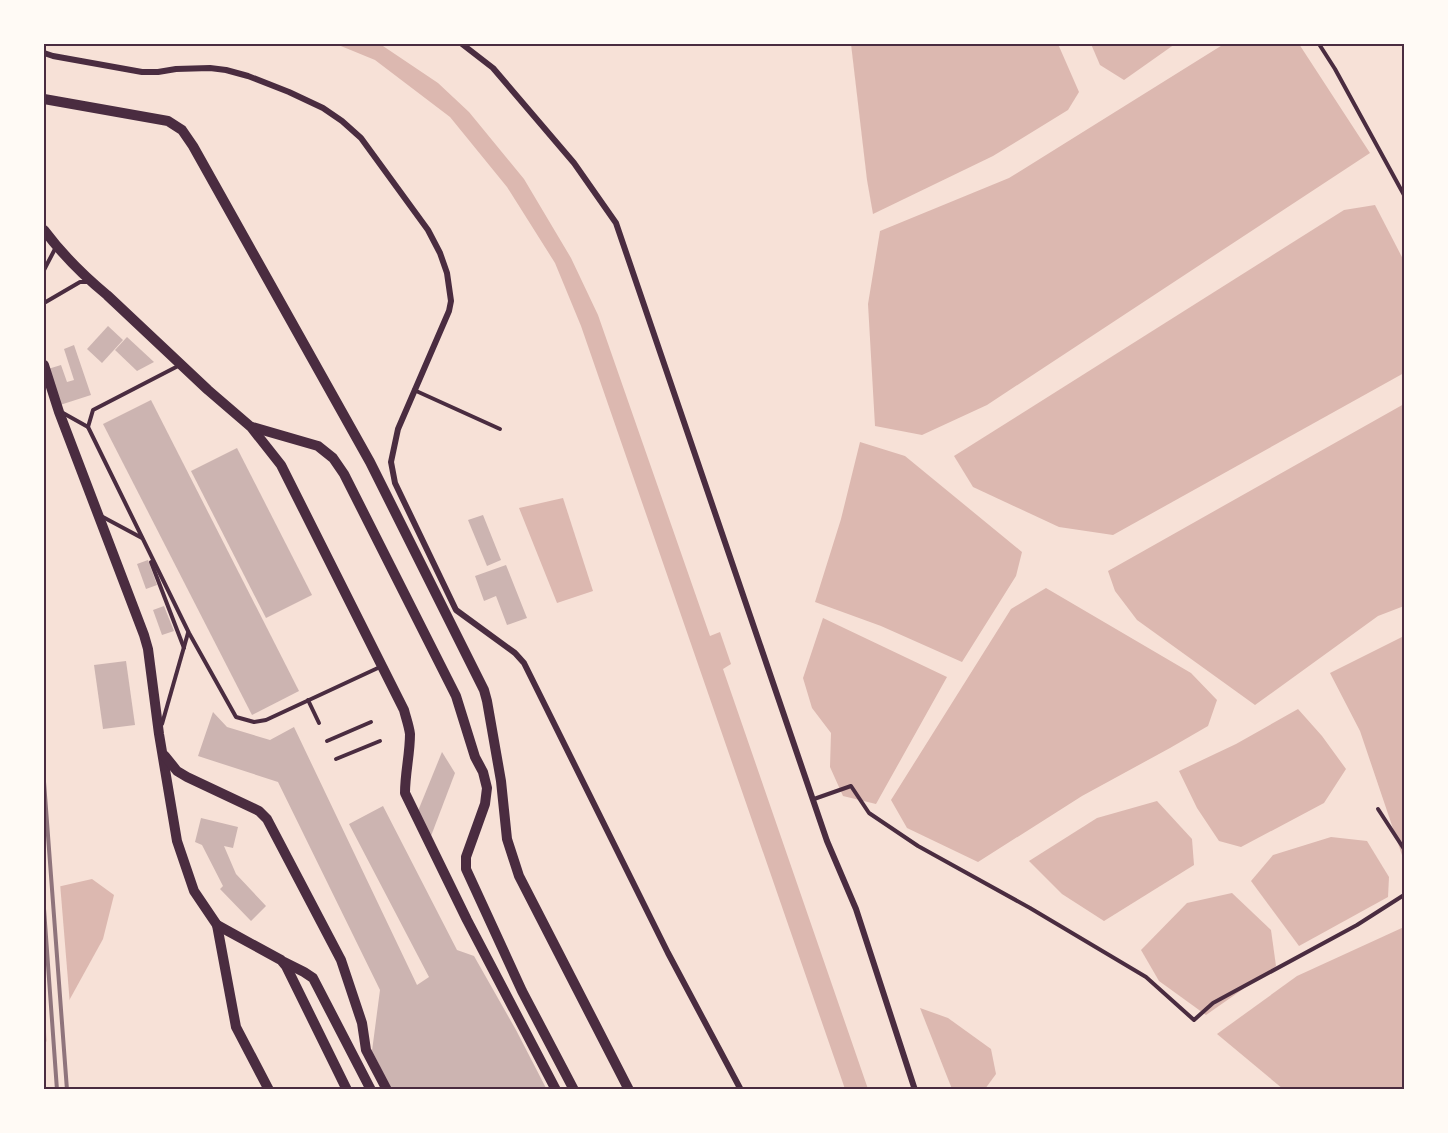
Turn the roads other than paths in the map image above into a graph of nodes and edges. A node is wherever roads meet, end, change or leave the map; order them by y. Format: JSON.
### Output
{"nodes":[{"id":1,"x":462,"y":44,"type":"edge"},
{"id":2,"x":1319,"y":44,"type":"edge"},
{"id":3,"x":44,"y":53,"type":"edge"},
{"id":4,"x":44,"y":99,"type":"edge"},
{"id":5,"x":1404,"y":195,"type":"edge"},
{"id":6,"x":44,"y":230,"type":"edge"},
{"id":7,"x":56,"y":246,"type":"junction"},
{"id":8,"x":44,"y":270,"type":"edge"},
{"id":9,"x":91,"y":282,"type":"junction"},
{"id":10,"x":44,"y":303,"type":"edge"},
{"id":11,"x":181,"y":364,"type":"junction"},
{"id":12,"x":44,"y":365,"type":"edge"},
{"id":13,"x":414,"y":390,"type":"junction"},
{"id":14,"x":59,"y":411,"type":"junction"},
{"id":15,"x":88,"y":427,"type":"junction"},
{"id":16,"x":251,"y":427,"type":"junction"},
{"id":17,"x":500,"y":429,"type":"dead end"},
{"id":18,"x":99,"y":515,"type":"junction"},
{"id":19,"x":142,"y":538,"type":"junction"},
{"id":20,"x":189,"y":633,"type":"junction"},
{"id":21,"x":184,"y":648,"type":"junction"},
{"id":22,"x":382,"y":666,"type":"junction"},
{"id":23,"x":308,"y":700,"type":"junction"},
{"id":24,"x":371,"y":722,"type":"dead end"},
{"id":25,"x":319,"y":723,"type":"dead end"},
{"id":26,"x":159,"y":734,"type":"junction"},
{"id":27,"x":327,"y":741,"type":"dead end"},
{"id":28,"x":380,"y":741,"type":"dead end"},
{"id":29,"x":163,"y":753,"type":"junction"},
{"id":30,"x":336,"y":759,"type":"dead end"},
{"id":31,"x":814,"y":799,"type":"junction"},
{"id":32,"x":1378,"y":809,"type":"dead end"},
{"id":33,"x":1404,"y":849,"type":"edge"},
{"id":34,"x":1404,"y":895,"type":"edge"},
{"id":35,"x":218,"y":925,"type":"junction"},
{"id":36,"x":281,"y":960,"type":"junction"},
{"id":37,"x":269,"y":1089,"type":"edge"},
{"id":38,"x":347,"y":1089,"type":"edge"},
{"id":39,"x":370,"y":1089,"type":"edge"},
{"id":40,"x":387,"y":1089,"type":"edge"},
{"id":41,"x":556,"y":1089,"type":"edge"},
{"id":42,"x":574,"y":1089,"type":"edge"},
{"id":43,"x":628,"y":1089,"type":"edge"},
{"id":44,"x":741,"y":1089,"type":"edge"},
{"id":45,"x":915,"y":1089,"type":"edge"}],
"edges":[{"from":1,"to":31,"type":"street"},
{"from":2,"to":5,"type":"lane"},
{"from":3,"to":13,"type":"street"},
{"from":4,"to":43,"type":"main road"},
{"from":6,"to":7,"type":"main road"},
{"from":7,"to":8,"type":"lane"},
{"from":7,"to":9,"type":"main road"},
{"from":9,"to":10,"type":"lane"},
{"from":9,"to":11,"type":"main road"},
{"from":11,"to":15,"type":"lane"},
{"from":11,"to":16,"type":"main road"},
{"from":12,"to":14,"type":"main road"},
{"from":13,"to":17,"type":"lane"},
{"from":13,"to":44,"type":"street"},
{"from":14,"to":15,"type":"lane"},
{"from":14,"to":18,"type":"main road"},
{"from":15,"to":19,"type":"lane"},
{"from":16,"to":22,"type":"main road"},
{"from":16,"to":42,"type":"main road"},
{"from":18,"to":19,"type":"lane"},
{"from":18,"to":26,"type":"main road"},
{"from":19,"to":20,"type":"lane"},
{"from":19,"to":21,"type":"lane"},
{"from":20,"to":21,"type":"lane"},
{"from":20,"to":23,"type":"lane"},
{"from":21,"to":26,"type":"lane"},
{"from":22,"to":23,"type":"lane"},
{"from":22,"to":41,"type":"main road"},
{"from":23,"to":25,"type":"lane"},
{"from":24,"to":27,"type":"lane"},
{"from":26,"to":29,"type":"main road"},
{"from":28,"to":30,"type":"lane"},
{"from":29,"to":35,"type":"main road"},
{"from":29,"to":40,"type":"main road"},
{"from":31,"to":34,"type":"lane"},
{"from":31,"to":45,"type":"street"},
{"from":32,"to":33,"type":"lane"},
{"from":35,"to":36,"type":"main road"},
{"from":35,"to":37,"type":"main road"},
{"from":36,"to":38,"type":"main road"},
{"from":36,"to":39,"type":"main road"}]}
